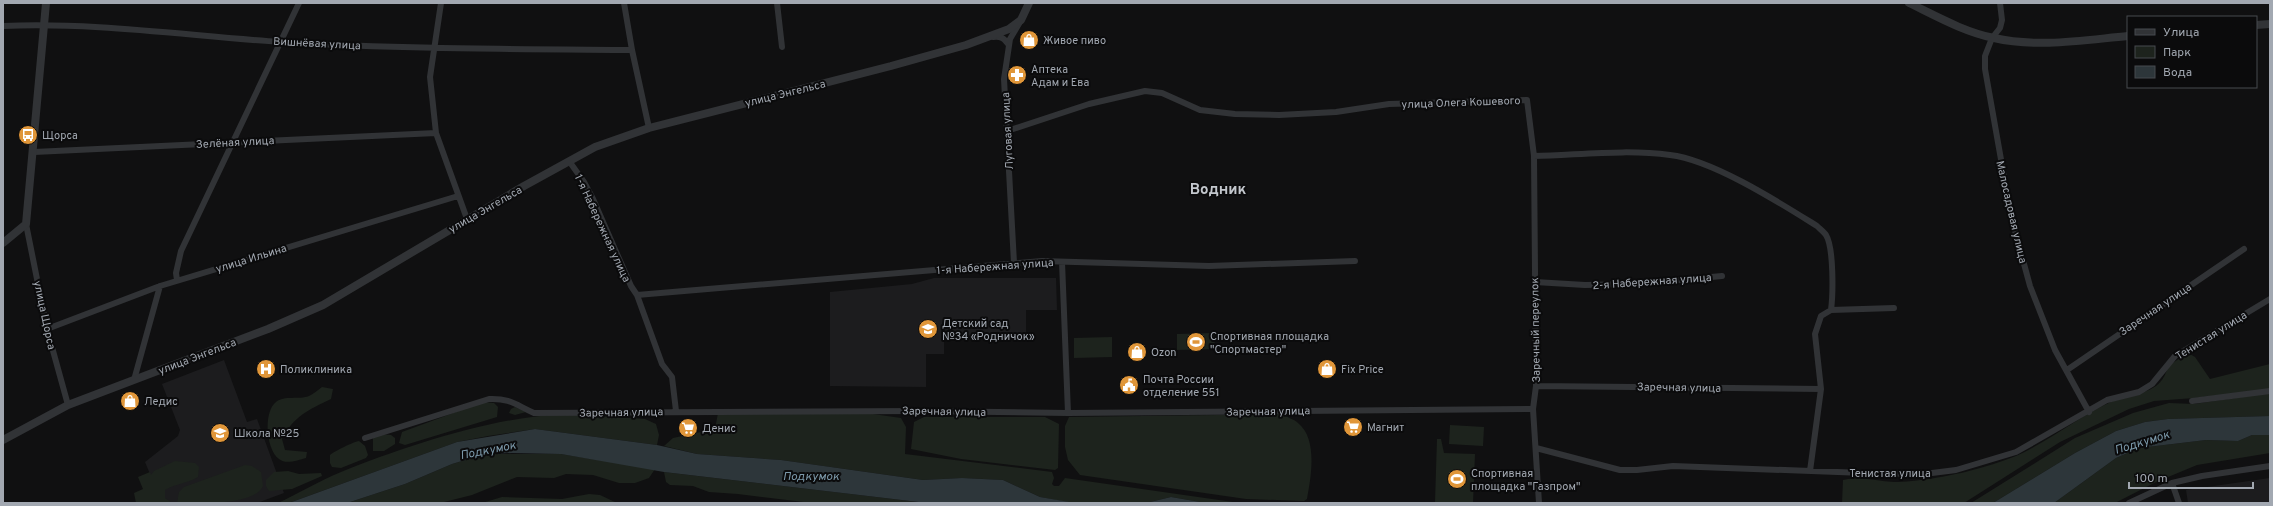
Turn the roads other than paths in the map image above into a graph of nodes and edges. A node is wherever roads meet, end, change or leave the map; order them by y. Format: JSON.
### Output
{"nodes":[{"id":1,"x":46,"y":3,"type":"edge"},
{"id":2,"x":299,"y":3,"type":"edge"},
{"id":3,"x":441,"y":3,"type":"edge"},
{"id":4,"x":624,"y":3,"type":"edge"},
{"id":5,"x":777,"y":3,"type":"edge"},
{"id":6,"x":1029,"y":3,"type":"edge"},
{"id":7,"x":1909,"y":3,"type":"edge"},
{"id":8,"x":2000,"y":3,"type":"edge"},
{"id":9,"x":1021,"y":20,"type":"junction"},
{"id":10,"x":44,"y":24,"type":"junction"},
{"id":11,"x":2270,"y":24,"type":"edge"},
{"id":12,"x":2257,"y":25,"type":"edge"},
{"id":13,"x":3,"y":26,"type":"edge"},
{"id":14,"x":2127,"y":36,"type":"edge"},
{"id":15,"x":989,"y":37,"type":"junction"},
{"id":16,"x":1992,"y":38,"type":"junction"},
{"id":17,"x":282,"y":42,"type":"junction"},
{"id":18,"x":1009,"y":45,"type":"junction"},
{"id":19,"x":782,"y":47,"type":"dead end"},
{"id":20,"x":434,"y":49,"type":"junction"},
{"id":21,"x":632,"y":50,"type":"junction"},
{"id":22,"x":649,"y":128,"type":"junction"},
{"id":23,"x":1007,"y":130,"type":"junction"},
{"id":24,"x":436,"y":133,"type":"junction"},
{"id":25,"x":232,"y":142,"type":"junction"},
{"id":26,"x":34,"y":152,"type":"junction"},
{"id":27,"x":1534,"y":156,"type":"junction"},
{"id":28,"x":569,"y":161,"type":"junction"},
{"id":29,"x":458,"y":196,"type":"junction"},
{"id":30,"x":467,"y":219,"type":"junction"},
{"id":31,"x":26,"y":224,"type":"junction"},
{"id":32,"x":3,"y":243,"type":"edge"},
{"id":33,"x":2244,"y":249,"type":"dead end"},
{"id":34,"x":1355,"y":261,"type":"dead end"},
{"id":35,"x":1062,"y":262,"type":"junction"},
{"id":36,"x":1014,"y":263,"type":"junction"},
{"id":37,"x":1722,"y":276,"type":"dead end"},
{"id":38,"x":177,"y":280,"type":"junction"},
{"id":39,"x":1535,"y":282,"type":"junction"},
{"id":40,"x":160,"y":286,"type":"junction"},
{"id":41,"x":637,"y":295,"type":"junction"},
{"id":42,"x":2270,"y":299,"type":"edge"},
{"id":43,"x":1894,"y":308,"type":"dead end"},
{"id":44,"x":1831,"y":310,"type":"junction"},
{"id":45,"x":47,"y":328,"type":"junction"},
{"id":46,"x":2067,"y":370,"type":"junction"},
{"id":47,"x":134,"y":380,"type":"junction"},
{"id":48,"x":1536,"y":386,"type":"junction"},
{"id":49,"x":1821,"y":389,"type":"junction"},
{"id":50,"x":2270,"y":391,"type":"edge"},
{"id":51,"x":2192,"y":401,"type":"dead end"},
{"id":52,"x":68,"y":405,"type":"junction"},
{"id":53,"x":1534,"y":409,"type":"junction"},
{"id":54,"x":676,"y":411,"type":"junction"},
{"id":55,"x":2089,"y":412,"type":"junction"},
{"id":56,"x":1068,"y":413,"type":"junction"},
{"id":57,"x":365,"y":438,"type":"dead end"},
{"id":58,"x":3,"y":440,"type":"edge"},
{"id":59,"x":1536,"y":448,"type":"junction"},
{"id":60,"x":2270,"y":466,"type":"edge"},
{"id":61,"x":1810,"y":471,"type":"junction"},
{"id":62,"x":2172,"y":484,"type":"junction"},
{"id":63,"x":1539,"y":503,"type":"edge"},
{"id":64,"x":2130,"y":503,"type":"edge"},
{"id":65,"x":2179,"y":503,"type":"edge"}],
"edges":[{"from":1,"to":10,"type":"street"},
{"from":2,"to":17,"type":"street"},
{"from":3,"to":20,"type":"street"},
{"from":4,"to":21,"type":"street"},
{"from":5,"to":19,"type":"street"},
{"from":6,"to":9,"type":"street","name":"Луговая улица"},
{"from":7,"to":16,"type":"street"},
{"from":8,"to":16,"type":"street","name":"Малосадовая улица"},
{"from":9,"to":15,"type":"street","name":"улица Энгельса"},
{"from":9,"to":18,"type":"street","name":"Луговая улица"},
{"from":10,"to":13,"type":"street","name":"Вишнёвая улица"},
{"from":10,"to":17,"type":"street","name":"Вишнёвая улица"},
{"from":10,"to":26,"type":"street"},
{"from":11,"to":12,"type":"street"},
{"from":14,"to":16,"type":"street"},
{"from":15,"to":18,"type":"street"},
{"from":15,"to":22,"type":"street","name":"улица Энгельса"},
{"from":16,"to":46,"type":"street","name":"Малосадовая улица"},
{"from":17,"to":20,"type":"street","name":"Вишнёвая улица"},
{"from":17,"to":25,"type":"street"},
{"from":18,"to":23,"type":"street","name":"Луговая улица"},
{"from":20,"to":21,"type":"street","name":"Вишнёвая улица"},
{"from":20,"to":24,"type":"street"},
{"from":21,"to":22,"type":"street"},
{"from":22,"to":28,"type":"street","name":"улица Энгельса"},
{"from":23,"to":27,"type":"street","name":"улица Олега Кошевого"},
{"from":23,"to":36,"type":"street","name":"Луговая улица"},
{"from":24,"to":25,"type":"street","name":"Зелёная улица"},
{"from":24,"to":29,"type":"street"},
{"from":25,"to":26,"type":"street","name":"Зелёная улица"},
{"from":25,"to":38,"type":"street"},
{"from":26,"to":31,"type":"street"},
{"from":27,"to":39,"type":"street","name":"Заречный переулок"},
{"from":27,"to":44,"type":"street"},
{"from":28,"to":30,"type":"street","name":"улица Энгельса"},
{"from":28,"to":41,"type":"street","name":"1-я Набережная улица"},
{"from":29,"to":30,"type":"street"},
{"from":29,"to":38,"type":"street","name":"улица Ильина"},
{"from":30,"to":47,"type":"street","name":"улица Энгельса"},
{"from":31,"to":32,"type":"street"},
{"from":31,"to":45,"type":"street","name":"улица Щорса"},
{"from":33,"to":46,"type":"street","name":"Заречная улица"},
{"from":34,"to":35,"type":"street","name":"1-я Набережная улица"},
{"from":35,"to":36,"type":"street","name":"1-я Набережная улица"},
{"from":35,"to":56,"type":"street"},
{"from":36,"to":41,"type":"street","name":"1-я Набережная улица"},
{"from":37,"to":39,"type":"street","name":"2-я Набережная улица"},
{"from":38,"to":40,"type":"street","name":"улица Ильина"},
{"from":39,"to":48,"type":"street","name":"Заречный переулок"},
{"from":40,"to":45,"type":"street","name":"улица Ильина"},
{"from":40,"to":47,"type":"street"},
{"from":41,"to":54,"type":"street","name":"1-я Набережная улица"},
{"from":42,"to":55,"type":"street","name":"Тенистая улица"},
{"from":43,"to":44,"type":"street"},
{"from":44,"to":49,"type":"street"},
{"from":45,"to":52,"type":"street","name":"улица Щорса"},
{"from":46,"to":55,"type":"street","name":"Малосадовая улица"},
{"from":47,"to":52,"type":"street","name":"улица Энгельса"},
{"from":48,"to":49,"type":"street","name":"Заречная улица"},
{"from":48,"to":53,"type":"street","name":"Заречный переулок"},
{"from":49,"to":61,"type":"street"},
{"from":50,"to":51,"type":"street"},
{"from":52,"to":58,"type":"street","name":"улица Энгельса"},
{"from":53,"to":56,"type":"street","name":"Заречная улица"},
{"from":53,"to":59,"type":"street","name":"Заречный переулок"},
{"from":54,"to":56,"type":"street","name":"Заречная улица"},
{"from":54,"to":57,"type":"street","name":"Заречная улица"},
{"from":55,"to":61,"type":"street","name":"Тенистая улица"},
{"from":59,"to":61,"type":"street","name":"Тенистая улица"},
{"from":59,"to":63,"type":"street","name":"Заречный переулок"},
{"from":60,"to":62,"type":"street"},
{"from":62,"to":64,"type":"street"},
{"from":62,"to":65,"type":"street"}]}
